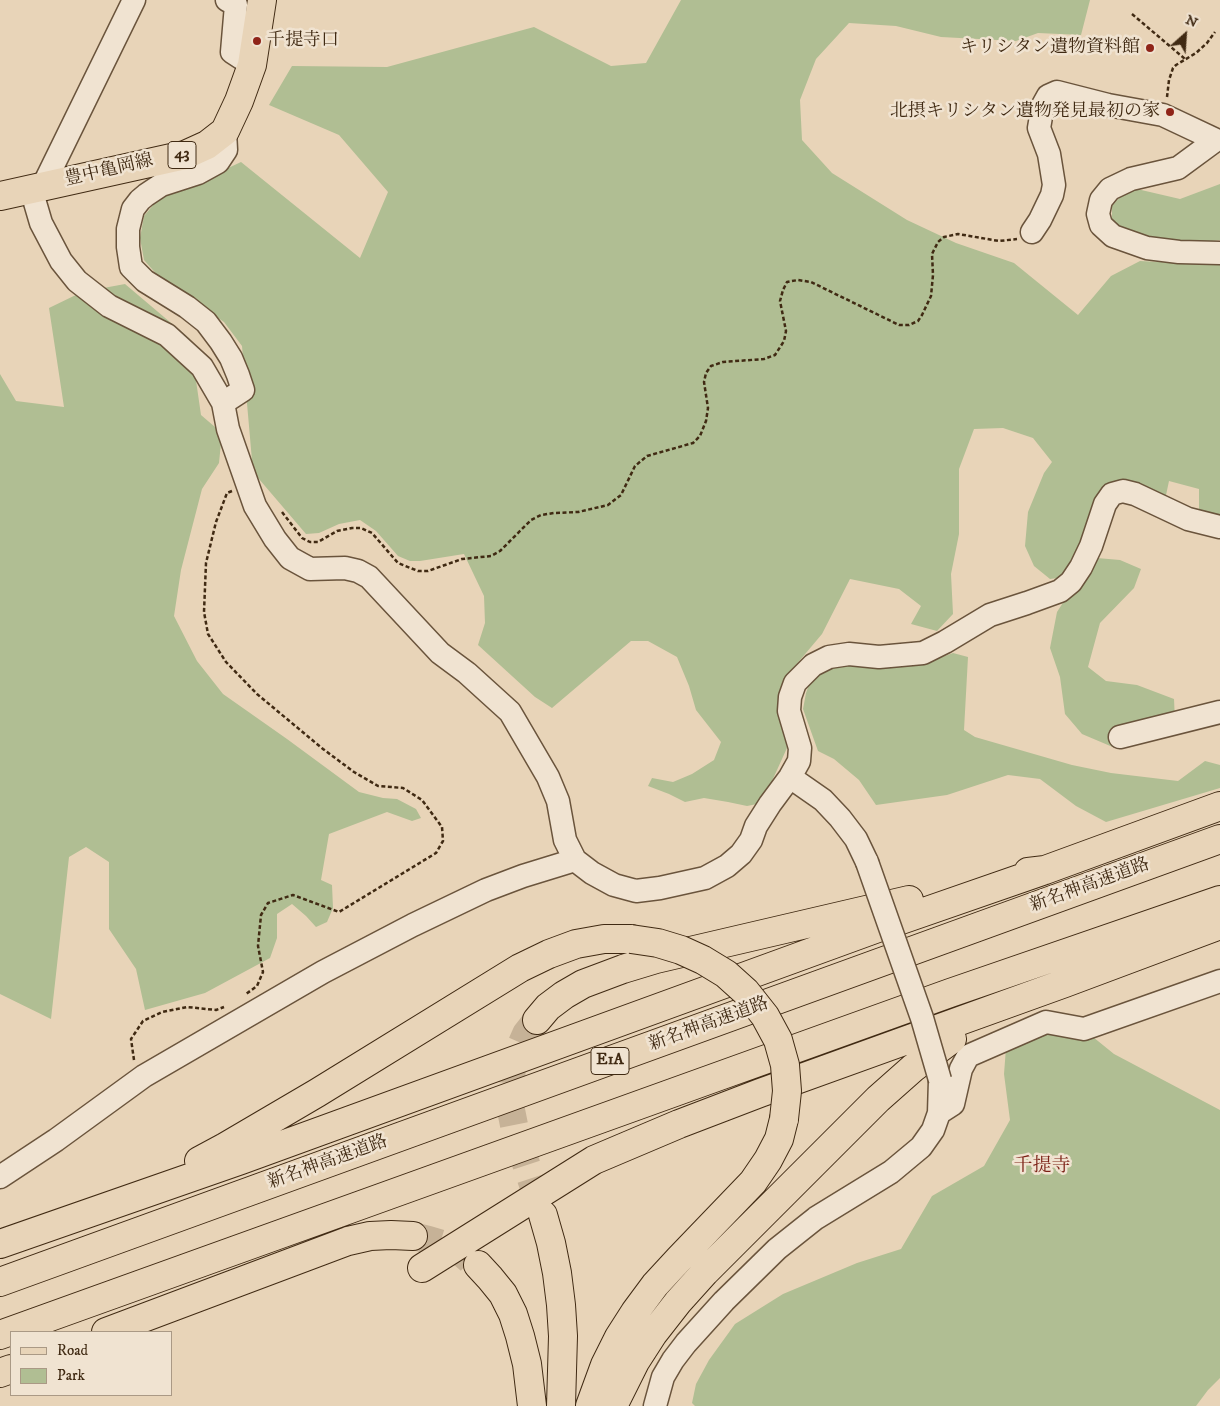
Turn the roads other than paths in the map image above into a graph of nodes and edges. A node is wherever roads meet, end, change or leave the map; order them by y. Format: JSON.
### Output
{"nodes":[{"id":1,"x":134,"y":0,"type":"edge"},
{"id":2,"x":227,"y":0,"type":"edge"},
{"id":3,"x":262,"y":0,"type":"edge"},
{"id":4,"x":252,"y":65,"type":"junction"},
{"id":5,"x":225,"y":131,"type":"junction"},
{"id":6,"x":1218,"y":139,"type":"edge"},
{"id":7,"x":37,"y":188,"type":"junction"},
{"id":8,"x":0,"y":196,"type":"edge"},
{"id":9,"x":1032,"y":232,"type":"road end"},
{"id":10,"x":1220,"y":253,"type":"edge"},
{"id":11,"x":223,"y":403,"type":"junction"},
{"id":12,"x":1220,"y":527,"type":"edge"},
{"id":13,"x":1220,"y":712,"type":"edge"},
{"id":14,"x":1120,"y":738,"type":"dead end"},
{"id":15,"x":790,"y":777,"type":"junction"},
{"id":16,"x":1220,"y":806,"type":"edge"},
{"id":17,"x":1220,"y":838,"type":"edge"},
{"id":18,"x":575,"y":860,"type":"junction"},
{"id":19,"x":1045,"y":870,"type":"junction"},
{"id":20,"x":1220,"y":900,"type":"edge"},
{"id":21,"x":1220,"y":925,"type":"edge"},
{"id":22,"x":1220,"y":981,"type":"edge"},
{"id":23,"x":1065,"y":983,"type":"junction"},
{"id":24,"x":537,"y":1020,"type":"tunnel mouth"},
{"id":25,"x":939,"y":1113,"type":"junction"},
{"id":26,"x":0,"y":1177,"type":"edge"},
{"id":27,"x":103,"y":1208,"type":"junction"},
{"id":28,"x":543,"y":1215,"type":"tunnel mouth"},
{"id":29,"x":413,"y":1236,"type":"tunnel mouth"},
{"id":30,"x":0,"y":1244,"type":"edge"},
{"id":31,"x":478,"y":1265,"type":"tunnel mouth"},
{"id":32,"x":422,"y":1268,"type":"dead end"},
{"id":33,"x":0,"y":1282,"type":"edge"},
{"id":34,"x":11,"y":1331,"type":"edge"},
{"id":35,"x":109,"y":1331,"type":"edge"},
{"id":36,"x":532,"y":1406,"type":"edge"},
{"id":37,"x":560,"y":1406,"type":"edge"},
{"id":38,"x":590,"y":1406,"type":"edge"},
{"id":39,"x":613,"y":1406,"type":"edge"},
{"id":40,"x":655,"y":1406,"type":"edge"}],
"edges":[{"from":1,"to":7,"type":"street"},
{"from":2,"to":4,"type":"street"},
{"from":3,"to":4,"type":"main road","name":"豊中亀岡線","number":"43"},
{"from":4,"to":5,"type":"main road","name":"豊中亀岡線","number":"43"},
{"from":5,"to":7,"type":"main road","name":"豊中亀岡線","number":"43"},
{"from":5,"to":11,"type":"street"},
{"from":6,"to":9,"type":"street"},
{"from":6,"to":10,"type":"street"},
{"from":7,"to":8,"type":"main road","name":"豊中亀岡線","number":"43"},
{"from":7,"to":11,"type":"street"},
{"from":11,"to":18,"type":"street"},
{"from":12,"to":15,"type":"street"},
{"from":13,"to":14,"type":"street"},
{"from":15,"to":18,"type":"street"},
{"from":15,"to":25,"type":"street","bridge":true},
{"from":16,"to":19,"type":"main road"},
{"from":17,"to":33,"type":"main road","name":"新名神高速道路","number":"E1A"},
{"from":18,"to":26,"type":"street"},
{"from":19,"to":24,"type":"main road"},
{"from":19,"to":27,"type":"main road"},
{"from":20,"to":34,"type":"main road"},
{"from":21,"to":23,"type":"main road"},
{"from":22,"to":25,"type":"street"},
{"from":23,"to":32,"type":"main road"},
{"from":23,"to":39,"type":"main road"},
{"from":25,"to":40,"type":"street"},
{"from":27,"to":30,"type":"main road"},
{"from":27,"to":38,"type":"main road","bridge":true},
{"from":28,"to":37,"type":"main road"},
{"from":29,"to":35,"type":"main road"},
{"from":31,"to":36,"type":"main road"}]}
